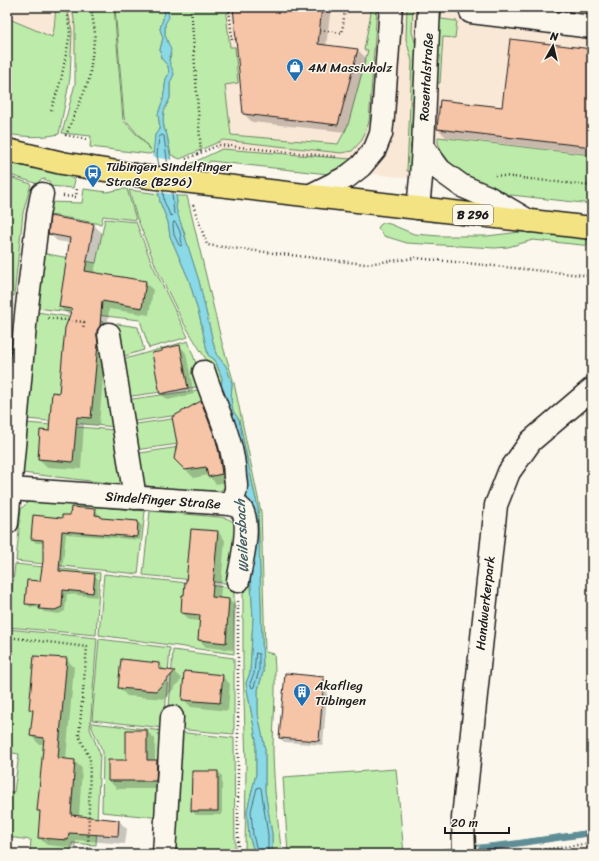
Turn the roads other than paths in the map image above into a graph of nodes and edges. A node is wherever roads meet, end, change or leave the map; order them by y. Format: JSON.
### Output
{"nodes":[{"id":1,"x":391,"y":7,"type":"edge"},
{"id":2,"x":429,"y":7,"type":"edge"},
{"id":3,"x":472,"y":7,"type":"edge"},
{"id":4,"x":592,"y":27,"type":"edge"},
{"id":5,"x":423,"y":147,"type":"junction"},
{"id":6,"x":7,"y":150,"type":"edge"},
{"id":7,"x":42,"y":194,"type":"dead end"},
{"id":8,"x":309,"y":196,"type":"junction"},
{"id":9,"x":418,"y":208,"type":"junction"},
{"id":10,"x":529,"y":221,"type":"junction"},
{"id":11,"x":592,"y":228,"type":"edge"},
{"id":12,"x":109,"y":334,"type":"dead end"},
{"id":13,"x":204,"y":372,"type":"dead end"},
{"id":14,"x":592,"y":389,"type":"edge"},
{"id":15,"x":10,"y":489,"type":"junction"},
{"id":16,"x":135,"y":498,"type":"junction"},
{"id":17,"x":230,"y":504,"type":"junction"},
{"id":18,"x":7,"y":522,"type":"edge"},
{"id":19,"x":238,"y":581,"type":"road end"},
{"id":20,"x":172,"y":717,"type":"dead end"},
{"id":21,"x":164,"y":854,"type":"edge"},
{"id":22,"x":464,"y":854,"type":"edge"}],
"edges":[{"from":1,"to":8,"type":"street"},
{"from":2,"to":5,"type":"street","name":"Rosentalstraße"},
{"from":3,"to":4,"type":"street"},
{"from":5,"to":9,"type":"street","name":"Rosentalstraße"},
{"from":5,"to":10,"type":"street"},
{"from":6,"to":8,"type":"main road","number":"B 296"},
{"from":7,"to":15,"type":"street"},
{"from":8,"to":9,"type":"main road","number":"B 296"},
{"from":9,"to":10,"type":"main road","number":"B 296"},
{"from":10,"to":11,"type":"main road","number":"B 296"},
{"from":12,"to":16,"type":"street"},
{"from":13,"to":17,"type":"street"},
{"from":14,"to":22,"type":"street","name":"Handwerkerpark"},
{"from":15,"to":16,"type":"street","name":"Sindelfinger Straße"},
{"from":15,"to":18,"type":"street"},
{"from":16,"to":17,"type":"street","name":"Sindelfinger Straße"},
{"from":17,"to":19,"type":"street","name":"Sindelfinger Straße"},
{"from":20,"to":21,"type":"street"}]}
